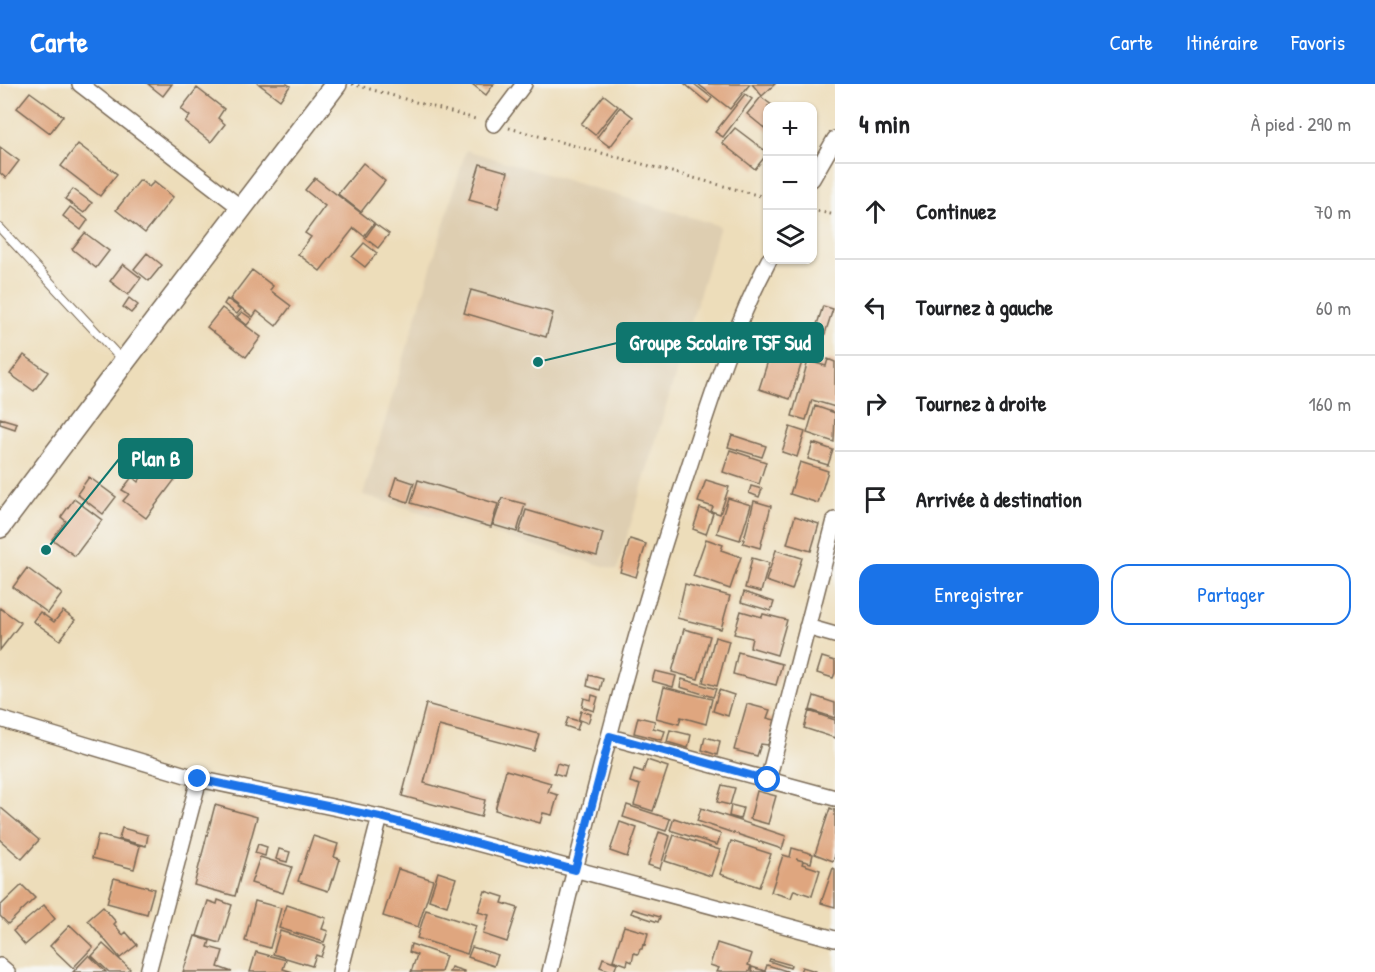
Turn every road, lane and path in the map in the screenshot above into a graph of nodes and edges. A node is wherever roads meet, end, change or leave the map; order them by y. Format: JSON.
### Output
{"nodes":[{"id":1,"x":80,"y":84,"type":"edge"},
{"id":2,"x":336,"y":84,"type":"edge"},
{"id":3,"x":351,"y":84,"type":"edge"},
{"id":4,"x":524,"y":84,"type":"edge"},
{"id":5,"x":494,"y":124,"type":"junction"},
{"id":6,"x":835,"y":139,"type":"edge"},
{"id":7,"x":817,"y":172,"type":"edge"},
{"id":8,"x":763,"y":197,"type":"edge"},
{"id":9,"x":240,"y":208,"type":"junction"},
{"id":10,"x":817,"y":211,"type":"edge"},
{"id":11,"x":835,"y":215,"type":"edge"},
{"id":12,"x":0,"y":228,"type":"edge"},
{"id":13,"x":767,"y":264,"type":"edge"},
{"id":14,"x":124,"y":362,"type":"junction"},
{"id":15,"x":835,"y":520,"type":"edge"},
{"id":16,"x":0,"y":526,"type":"edge"},
{"id":17,"x":807,"y":627,"type":"junction"},
{"id":18,"x":835,"y":634,"type":"edge"},
{"id":19,"x":3,"y":724,"type":"edge"},
{"id":20,"x":610,"y":736,"type":"junction"},
{"id":21,"x":198,"y":779,"type":"junction"},
{"id":22,"x":768,"y":780,"type":"junction"},
{"id":23,"x":835,"y":798,"type":"edge"},
{"id":24,"x":380,"y":817,"type":"junction"},
{"id":25,"x":575,"y":870,"type":"junction"},
{"id":26,"x":835,"y":939,"type":"edge"},
{"id":27,"x":0,"y":966,"type":"edge"},
{"id":28,"x":7,"y":972,"type":"edge"},
{"id":29,"x":148,"y":972,"type":"edge"},
{"id":30,"x":340,"y":972,"type":"edge"},
{"id":31,"x":550,"y":972,"type":"edge"}],
"edges":[{"from":1,"to":9,"type":"street"},
{"from":2,"to":9,"type":"main road"},
{"from":3,"to":5,"type":"path"},
{"from":4,"to":5,"type":"street"},
{"from":5,"to":8,"type":"path"},
{"from":6,"to":7,"type":"street"},
{"from":9,"to":14,"type":"main road"},
{"from":10,"to":11,"type":"path"},
{"from":12,"to":14,"type":"lane"},
{"from":13,"to":20,"type":"street"},
{"from":14,"to":16,"type":"main road"},
{"from":15,"to":17,"type":"street"},
{"from":17,"to":18,"type":"street"},
{"from":17,"to":22,"type":"street"},
{"from":19,"to":21,"type":"street"},
{"from":20,"to":22,"type":"street"},
{"from":20,"to":25,"type":"street"},
{"from":21,"to":24,"type":"street"},
{"from":21,"to":29,"type":"street"},
{"from":22,"to":23,"type":"street"},
{"from":24,"to":25,"type":"street"},
{"from":24,"to":30,"type":"street"},
{"from":25,"to":26,"type":"street"},
{"from":25,"to":31,"type":"street"},
{"from":27,"to":28,"type":"street"}]}
